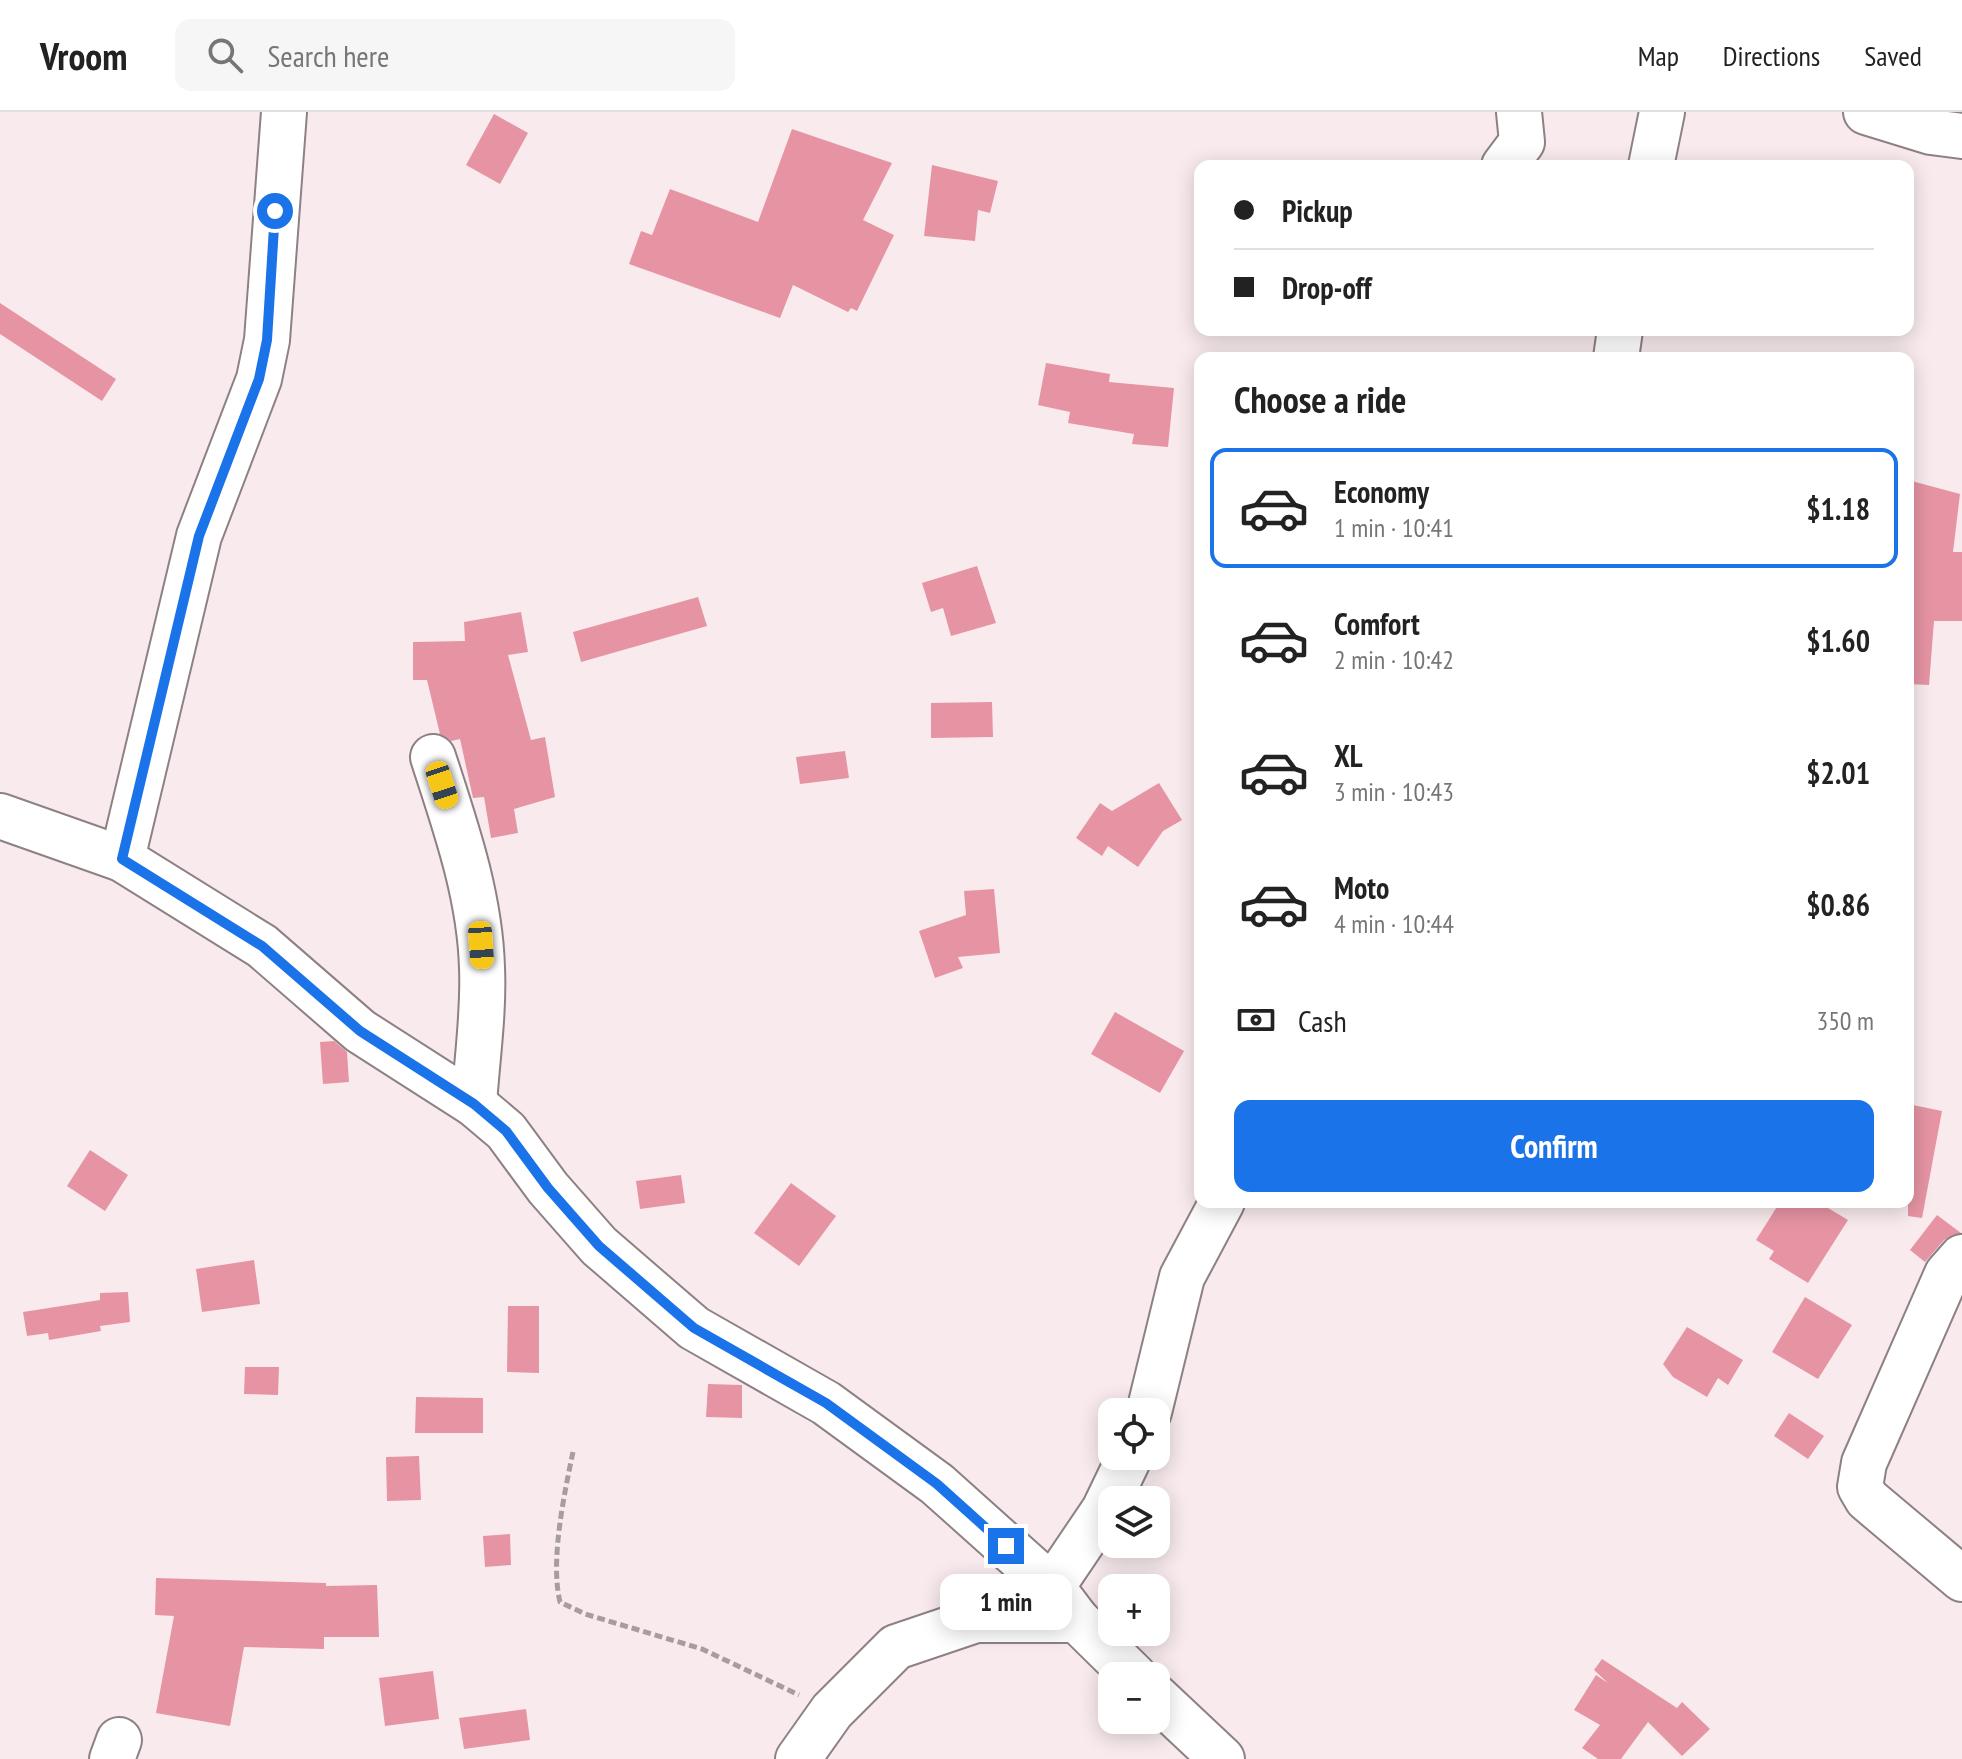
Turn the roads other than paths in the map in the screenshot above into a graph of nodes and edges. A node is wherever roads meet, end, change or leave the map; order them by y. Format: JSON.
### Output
{"nodes":[{"id":1,"x":284,"y":112,"type":"edge"},
{"id":2,"x":1519,"y":112,"type":"edge"},
{"id":3,"x":1662,"y":112,"type":"edge"},
{"id":4,"x":1866,"y":112,"type":"edge"},
{"id":5,"x":1962,"y":136,"type":"edge"},
{"id":6,"x":1508,"y":160,"type":"edge"},
{"id":7,"x":1652,"y":160,"type":"edge"},
{"id":8,"x":433,"y":757,"type":"dead end"},
{"id":9,"x":0,"y":816,"type":"edge"},
{"id":10,"x":122,"y":859,"type":"junction"},
{"id":11,"x":474,"y":1104,"type":"junction"},
{"id":12,"x":1219,"y":1208,"type":"edge"},
{"id":13,"x":1962,"y":1257,"type":"edge"},
{"id":14,"x":1152,"y":1398,"type":"edge"},
{"id":15,"x":1123,"y":1470,"type":"edge"},
{"id":16,"x":1962,"y":1579,"type":"edge"},
{"id":17,"x":1065,"y":1604,"type":"junction"},
{"id":18,"x":1121,"y":1662,"type":"edge"},
{"id":19,"x":1170,"y":1710,"type":"edge"},
{"id":20,"x":798,"y":1759,"type":"edge"},
{"id":21,"x":1222,"y":1759,"type":"edge"}],
"edges":[{"from":1,"to":10,"type":"street"},
{"from":2,"to":6,"type":"street"},
{"from":3,"to":7,"type":"street"},
{"from":4,"to":5,"type":"street"},
{"from":8,"to":11,"type":"street"},
{"from":9,"to":10,"type":"street"},
{"from":10,"to":11,"type":"street"},
{"from":11,"to":17,"type":"street"},
{"from":12,"to":14,"type":"street"},
{"from":13,"to":16,"type":"street"},
{"from":15,"to":17,"type":"street"},
{"from":17,"to":18,"type":"street"},
{"from":17,"to":20,"type":"street"},
{"from":19,"to":21,"type":"street"}]}
